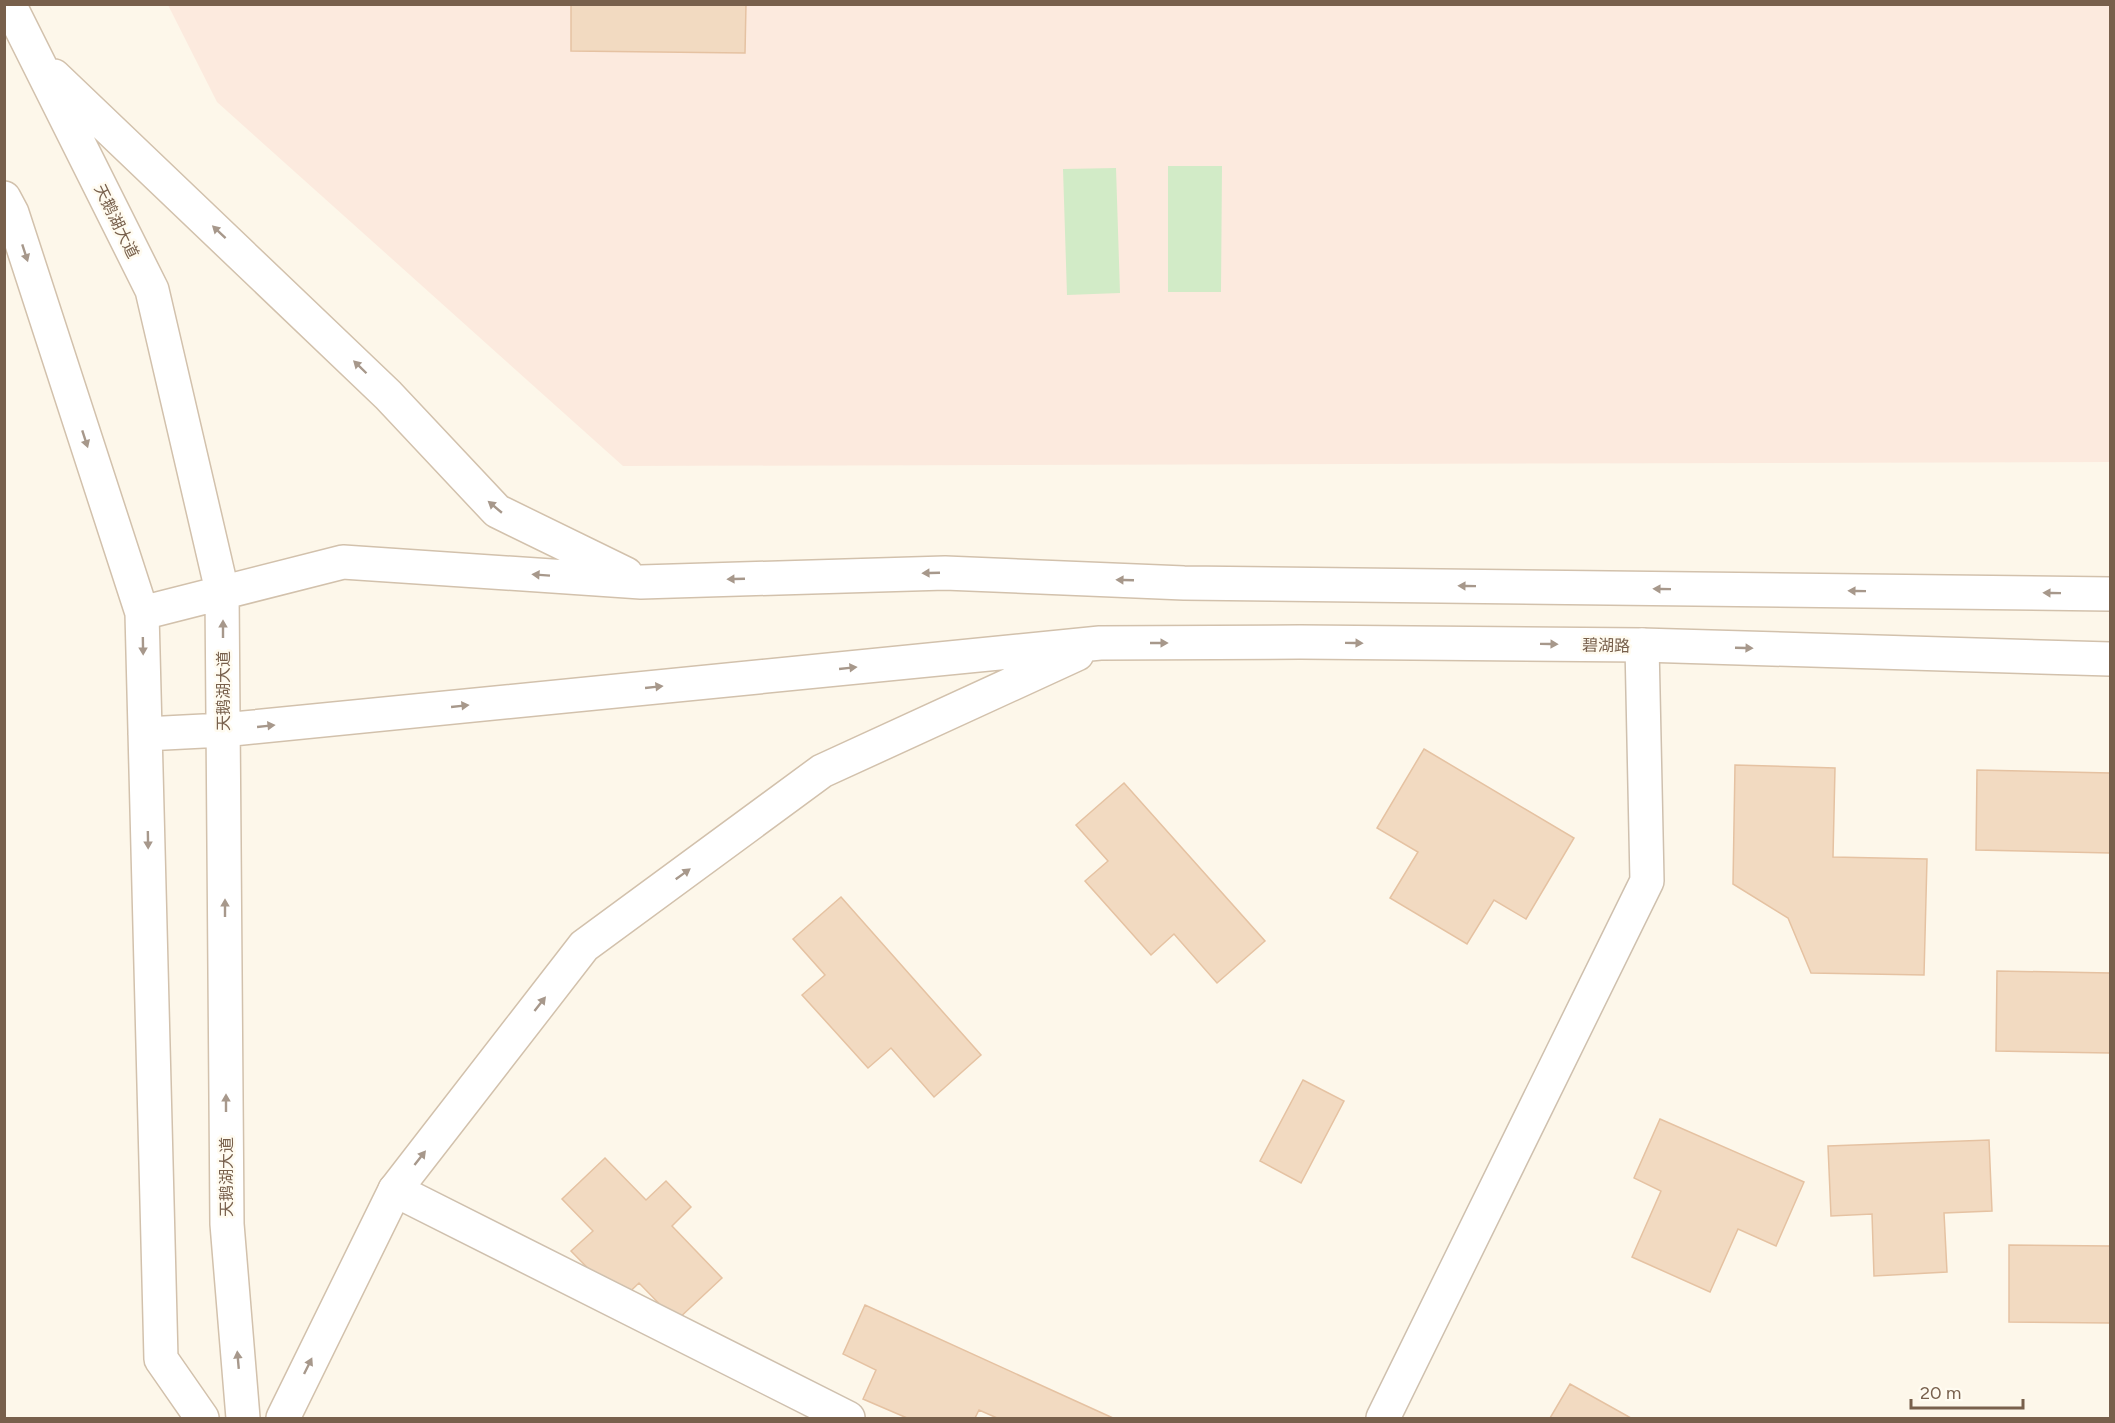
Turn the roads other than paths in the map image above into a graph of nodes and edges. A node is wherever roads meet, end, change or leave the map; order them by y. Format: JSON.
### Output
{"nodes":[{"id":1,"x":9,"y":4,"type":"edge"},
{"id":2,"x":38,"y":61,"type":"junction"},
{"id":3,"x":4,"y":198,"type":"edge"},
{"id":4,"x":641,"y":582,"type":"junction"},
{"id":5,"x":222,"y":591,"type":"junction"},
{"id":6,"x":2110,"y":594,"type":"edge"},
{"id":7,"x":142,"y":613,"type":"junction"},
{"id":8,"x":1100,"y":643,"type":"junction"},
{"id":9,"x":1642,"y":645,"type":"junction"},
{"id":10,"x":2110,"y":659,"type":"edge"},
{"id":11,"x":223,"y":730,"type":"junction"},
{"id":12,"x":145,"y":734,"type":"junction"},
{"id":13,"x":395,"y":1190,"type":"junction"},
{"id":14,"x":202,"y":1419,"type":"edge"},
{"id":15,"x":243,"y":1419,"type":"edge"},
{"id":16,"x":283,"y":1419,"type":"edge"},
{"id":17,"x":848,"y":1419,"type":"edge"},
{"id":18,"x":1383,"y":1419,"type":"edge"}],
"edges":[{"from":1,"to":2,"type":"main road","name":"天鹅湖大道"},
{"from":4,"to":2,"type":"main road","one_way":true},
{"from":2,"to":5,"type":"main road","name":"天鹅湖大道"},
{"from":3,"to":7,"type":"main road","one_way":true},
{"from":4,"to":5,"type":"main road","one_way":true},
{"from":6,"to":4,"type":"main road","one_way":true},
{"from":5,"to":7,"type":"main road"},
{"from":11,"to":5,"type":"main road","name":"天鹅湖大道","one_way":true},
{"from":7,"to":12,"type":"main road","one_way":true},
{"from":8,"to":9,"type":"main road","name":"碧湖路","one_way":true},
{"from":11,"to":8,"type":"main road","name":"碧湖路","one_way":true},
{"from":13,"to":8,"type":"main road","one_way":true},
{"from":9,"to":10,"type":"main road","name":"碧湖路","one_way":true},
{"from":9,"to":18,"type":"main road"},
{"from":11,"to":12,"type":"main road","name":"碧湖路"},
{"from":15,"to":11,"type":"main road","name":"天鹅湖大道","one_way":true},
{"from":12,"to":14,"type":"main road","one_way":true},
{"from":16,"to":13,"type":"main road","one_way":true},
{"from":13,"to":17,"type":"main road"}]}
